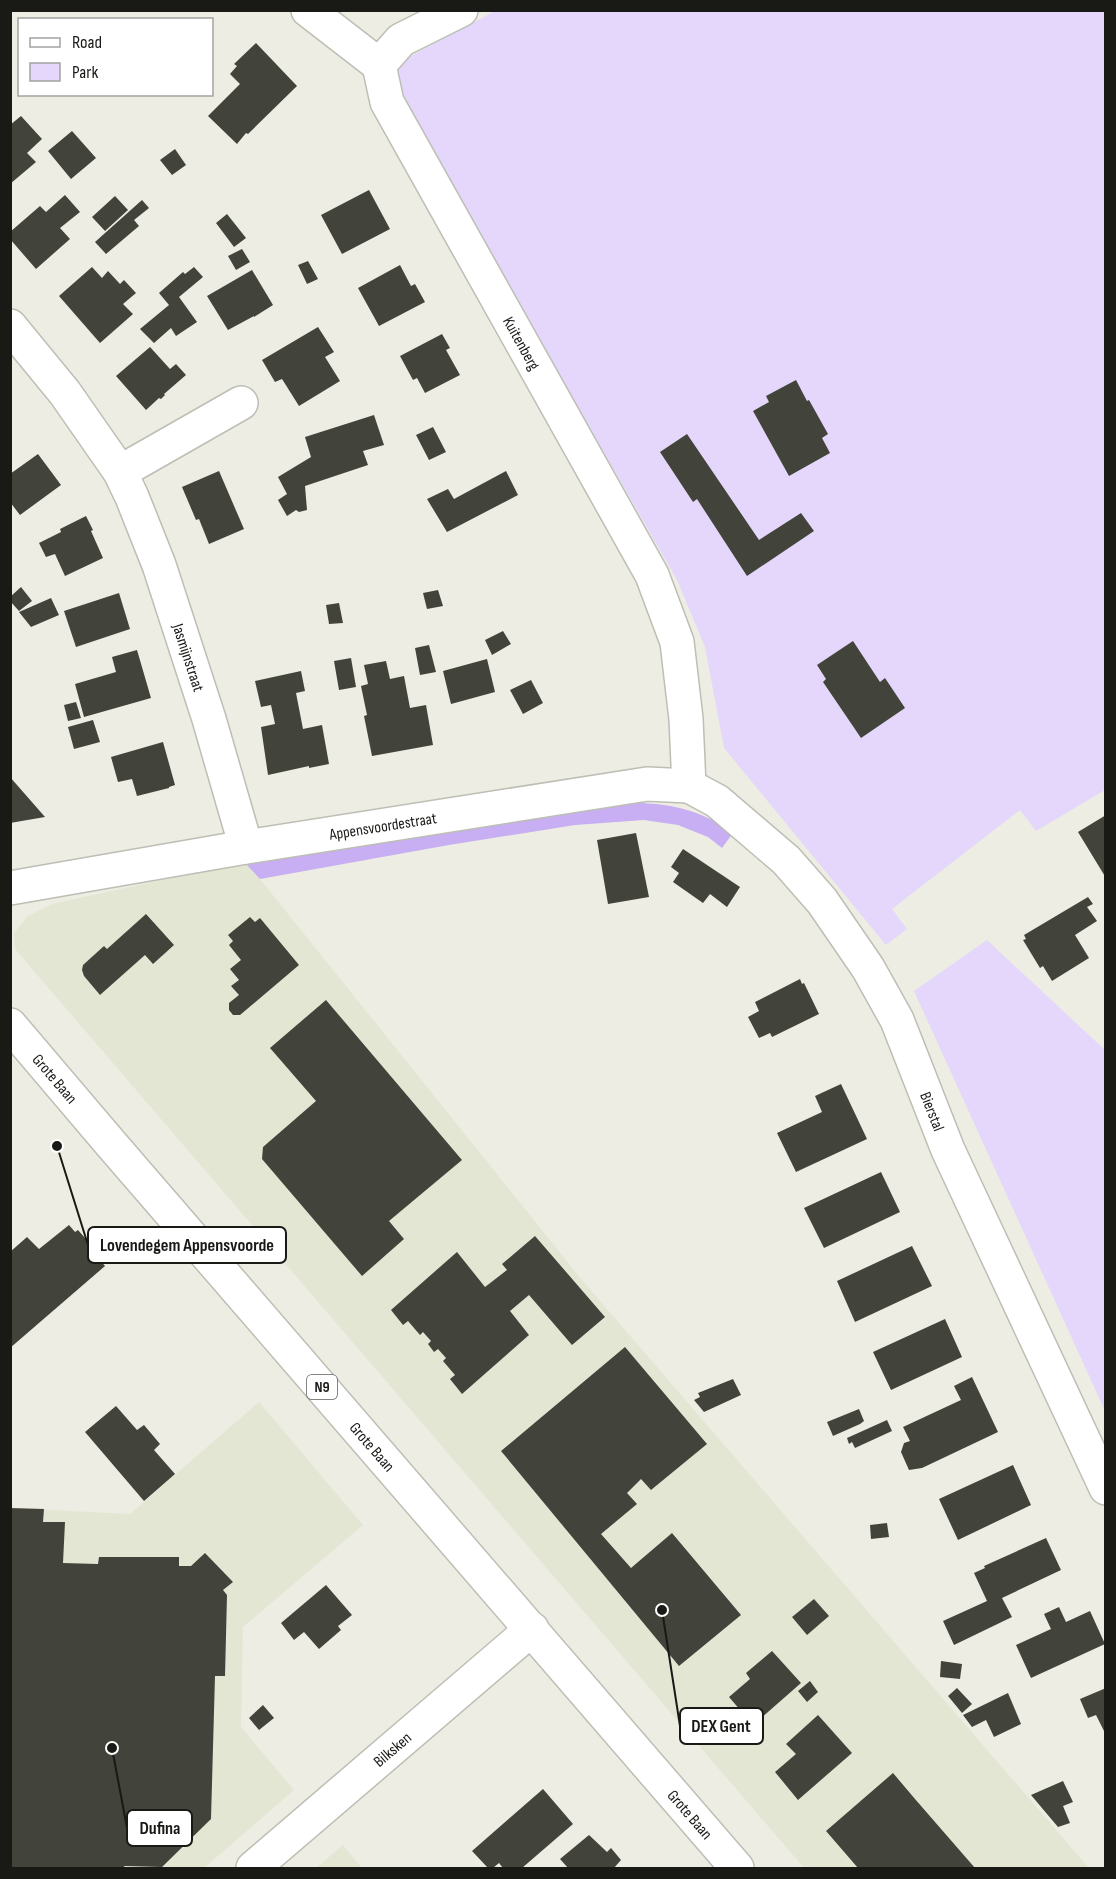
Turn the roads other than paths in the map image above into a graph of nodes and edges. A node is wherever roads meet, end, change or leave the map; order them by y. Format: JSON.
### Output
{"nodes":[{"id":1,"x":308,"y":10,"type":"edge"},
{"id":2,"x":461,"y":10,"type":"edge"},
{"id":3,"x":379,"y":65,"type":"junction"},
{"id":4,"x":10,"y":326,"type":"edge"},
{"id":5,"x":241,"y":403,"type":"dead end"},
{"id":6,"x":120,"y":472,"type":"junction"},
{"id":7,"x":689,"y":786,"type":"junction"},
{"id":8,"x":246,"y":847,"type":"junction"},
{"id":9,"x":10,"y":888,"type":"edge"},
{"id":10,"x":10,"y":1025,"type":"edge"},
{"id":11,"x":1106,"y":1488,"type":"edge"},
{"id":12,"x":532,"y":1629,"type":"junction"},
{"id":13,"x":254,"y":1869,"type":"edge"},
{"id":14,"x":737,"y":1869,"type":"edge"}],
"edges":[{"from":1,"to":3,"type":"street"},
{"from":2,"to":3,"type":"street"},
{"from":3,"to":7,"type":"street","name":"Kuitenberg"},
{"from":4,"to":6,"type":"street","name":"Jasmijnstraat"},
{"from":5,"to":6,"type":"street"},
{"from":6,"to":8,"type":"street","name":"Jasmijnstraat"},
{"from":7,"to":8,"type":"street","name":"Appensvoordestraat"},
{"from":7,"to":11,"type":"street","name":"Bierstal"},
{"from":8,"to":9,"type":"street","name":"Appensvoordestraat"},
{"from":10,"to":12,"type":"street","name":"Grote Baan","number":"N9"},
{"from":12,"to":13,"type":"street","name":"Bilksken"},
{"from":12,"to":14,"type":"street","name":"Grote Baan","number":"N9"}]}
